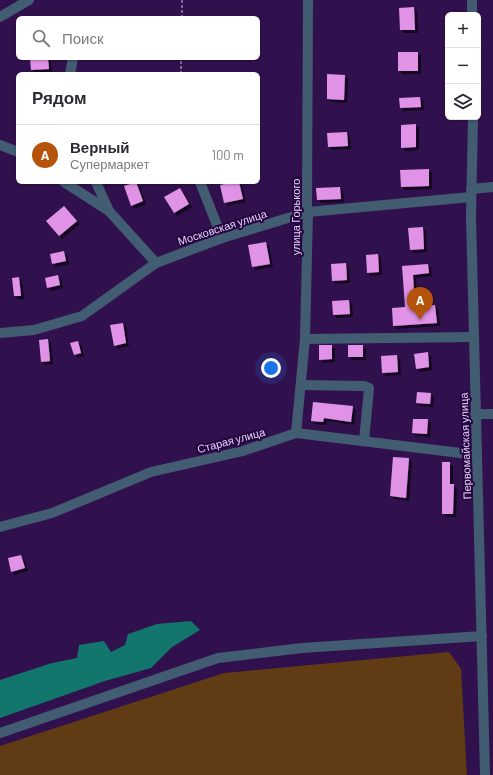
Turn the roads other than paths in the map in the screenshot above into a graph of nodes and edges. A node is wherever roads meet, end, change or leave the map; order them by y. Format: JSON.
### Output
{"nodes":[{"id":1,"x":29,"y":0,"type":"edge"},
{"id":2,"x":308,"y":0,"type":"edge"},
{"id":3,"x":472,"y":0,"type":"edge"},
{"id":4,"x":472,"y":12,"type":"edge"},
{"id":5,"x":0,"y":17,"type":"edge"},
{"id":6,"x":73,"y":60,"type":"edge"},
{"id":7,"x":70,"y":72,"type":"edge"},
{"id":8,"x":473,"y":120,"type":"edge"},
{"id":9,"x":0,"y":145,"type":"edge"},
{"id":10,"x":16,"y":151,"type":"edge"},
{"id":11,"x":67,"y":184,"type":"edge"},
{"id":12,"x":97,"y":184,"type":"edge"},
{"id":13,"x":201,"y":184,"type":"edge"},
{"id":14,"x":493,"y":187,"type":"edge"},
{"id":15,"x":471,"y":193,"type":"junction"},
{"id":16,"x":109,"y":211,"type":"junction"},
{"id":17,"x":308,"y":212,"type":"junction"},
{"id":18,"x":222,"y":238,"type":"junction"},
{"id":19,"x":156,"y":262,"type":"junction"},
{"id":20,"x":0,"y":333,"type":"edge"},
{"id":21,"x":474,"y":337,"type":"junction"},
{"id":22,"x":305,"y":339,"type":"junction"},
{"id":23,"x":301,"y":386,"type":"junction"},
{"id":24,"x":475,"y":414,"type":"junction"},
{"id":25,"x":493,"y":414,"type":"edge"},
{"id":26,"x":296,"y":433,"type":"junction"},
{"id":27,"x":364,"y":441,"type":"junction"},
{"id":28,"x":477,"y":455,"type":"junction"},
{"id":29,"x":0,"y":527,"type":"edge"},
{"id":30,"x":482,"y":636,"type":"junction"},
{"id":31,"x":0,"y":733,"type":"edge"},
{"id":32,"x":485,"y":775,"type":"edge"}],
"edges":[{"from":1,"to":5,"type":"street"},
{"from":2,"to":17,"type":"street","name":"улица Горького"},
{"from":3,"to":4,"type":"street"},
{"from":6,"to":7,"type":"street"},
{"from":8,"to":15,"type":"street","name":"Первомайская улица"},
{"from":9,"to":10,"type":"street"},
{"from":11,"to":16,"type":"street"},
{"from":12,"to":16,"type":"street"},
{"from":13,"to":18,"type":"street"},
{"from":14,"to":15,"type":"street","name":"Московская улица"},
{"from":15,"to":17,"type":"street","name":"Московская улица"},
{"from":15,"to":21,"type":"street","name":"Первомайская улица"},
{"from":16,"to":19,"type":"street"},
{"from":17,"to":18,"type":"street","name":"Московская улица"},
{"from":17,"to":22,"type":"street","name":"улица Горького"},
{"from":18,"to":19,"type":"street","name":"Московская улица"},
{"from":19,"to":20,"type":"street","name":"Московская улица"},
{"from":21,"to":22,"type":"street"},
{"from":21,"to":24,"type":"street","name":"Первомайская улица"},
{"from":22,"to":23,"type":"street","name":"улица Горького"},
{"from":23,"to":26,"type":"street","name":"улица Горького"},
{"from":23,"to":27,"type":"street"},
{"from":24,"to":25,"type":"street"},
{"from":24,"to":28,"type":"street","name":"Первомайская улица"},
{"from":26,"to":27,"type":"street","name":"Старая улица"},
{"from":26,"to":29,"type":"street","name":"Старая улица"},
{"from":27,"to":28,"type":"street","name":"Старая улица"},
{"from":28,"to":30,"type":"street","name":"Первомайская улица"},
{"from":30,"to":31,"type":"street"},
{"from":30,"to":32,"type":"street","name":"Первомайская улица"}]}
